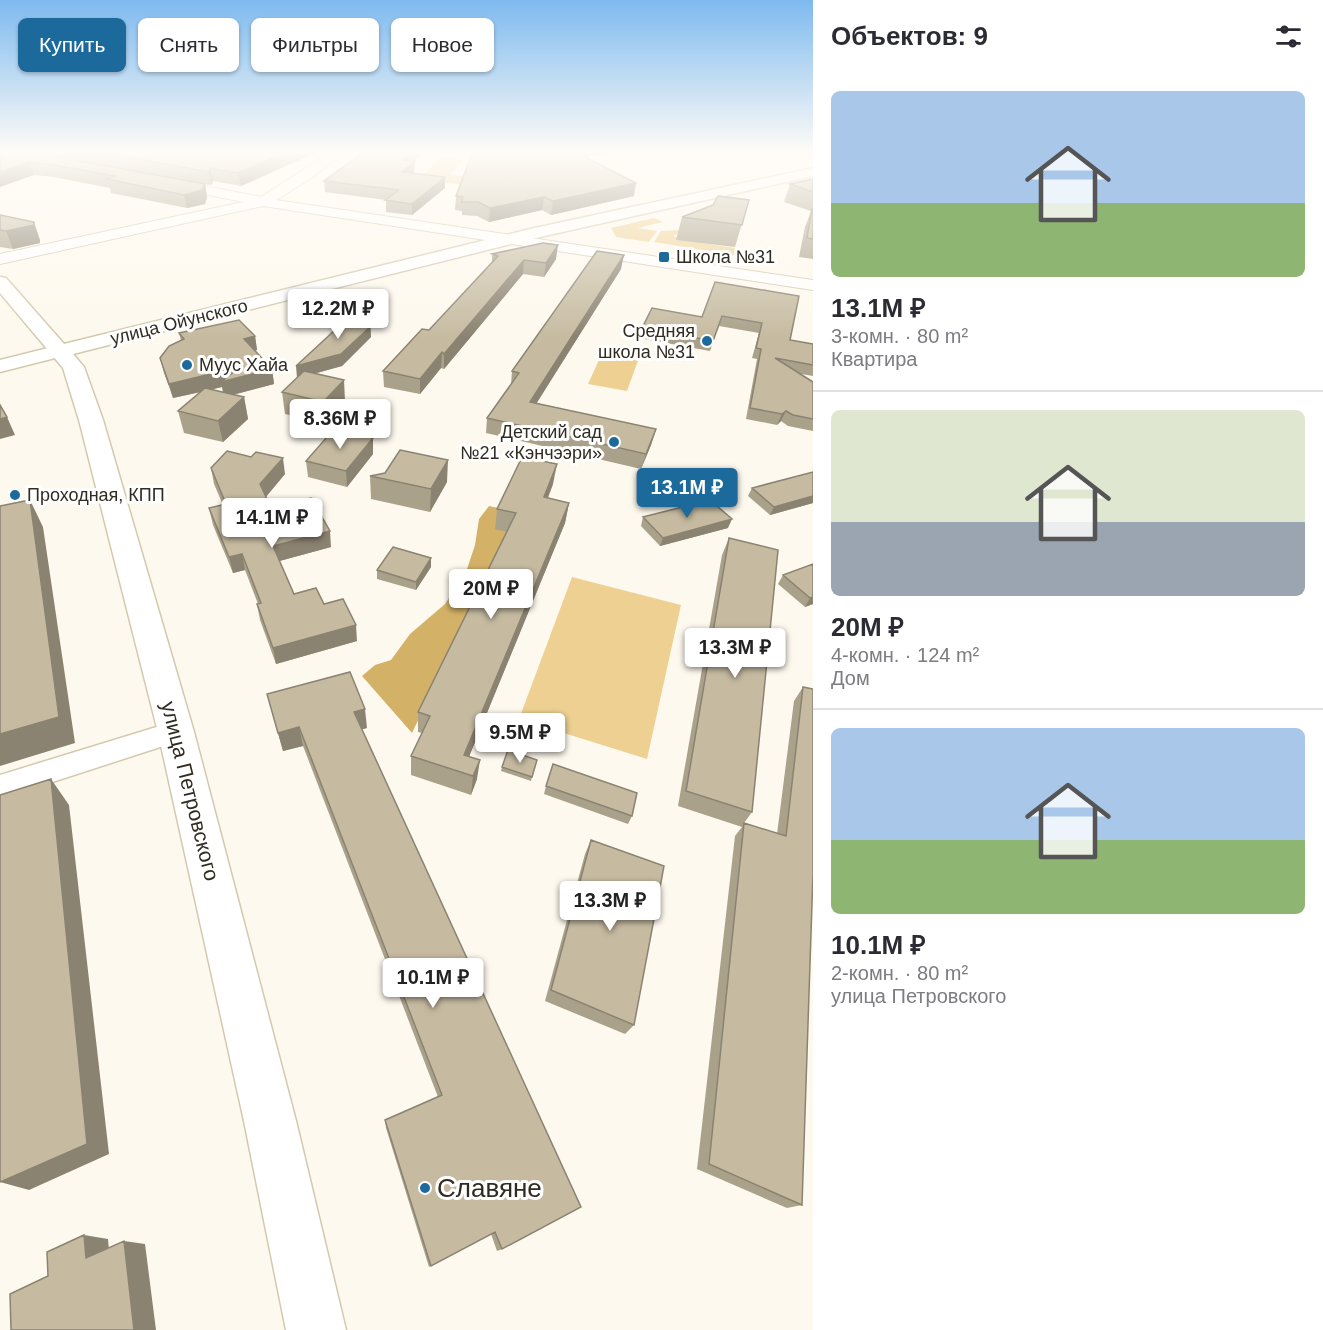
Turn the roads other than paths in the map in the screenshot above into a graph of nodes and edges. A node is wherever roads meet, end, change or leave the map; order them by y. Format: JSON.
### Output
{"nodes":[{"id":1,"x":207,"y":214,"type":"edge"},
{"id":2,"x":345,"y":214,"type":"edge"},
{"id":3,"x":625,"y":214,"type":"edge"},
{"id":4,"x":513,"y":239,"type":"junction"},
{"id":5,"x":0,"y":259,"type":"edge"},
{"id":6,"x":0,"y":282,"type":"edge"},
{"id":7,"x":813,"y":285,"type":"edge"},
{"id":8,"x":60,"y":351,"type":"junction"},
{"id":9,"x":0,"y":366,"type":"edge"},
{"id":10,"x":176,"y":732,"type":"junction"},
{"id":11,"x":0,"y":787,"type":"edge"},
{"id":12,"x":316,"y":1330,"type":"edge"}],
"edges":[{"from":1,"to":5,"type":"street"},
{"from":2,"to":4,"type":"street"},
{"from":3,"to":4,"type":"main road","name":"улица Ойунского"},
{"from":4,"to":7,"type":"street"},
{"from":4,"to":8,"type":"main road","name":"улица Ойунского"},
{"from":6,"to":8,"type":"main road","name":"улица Петровского"},
{"from":8,"to":9,"type":"main road","name":"улица Ойунского"},
{"from":8,"to":10,"type":"main road","name":"улица Петровского"},
{"from":10,"to":11,"type":"street"},
{"from":10,"to":12,"type":"main road","name":"улица Петровского"}]}
